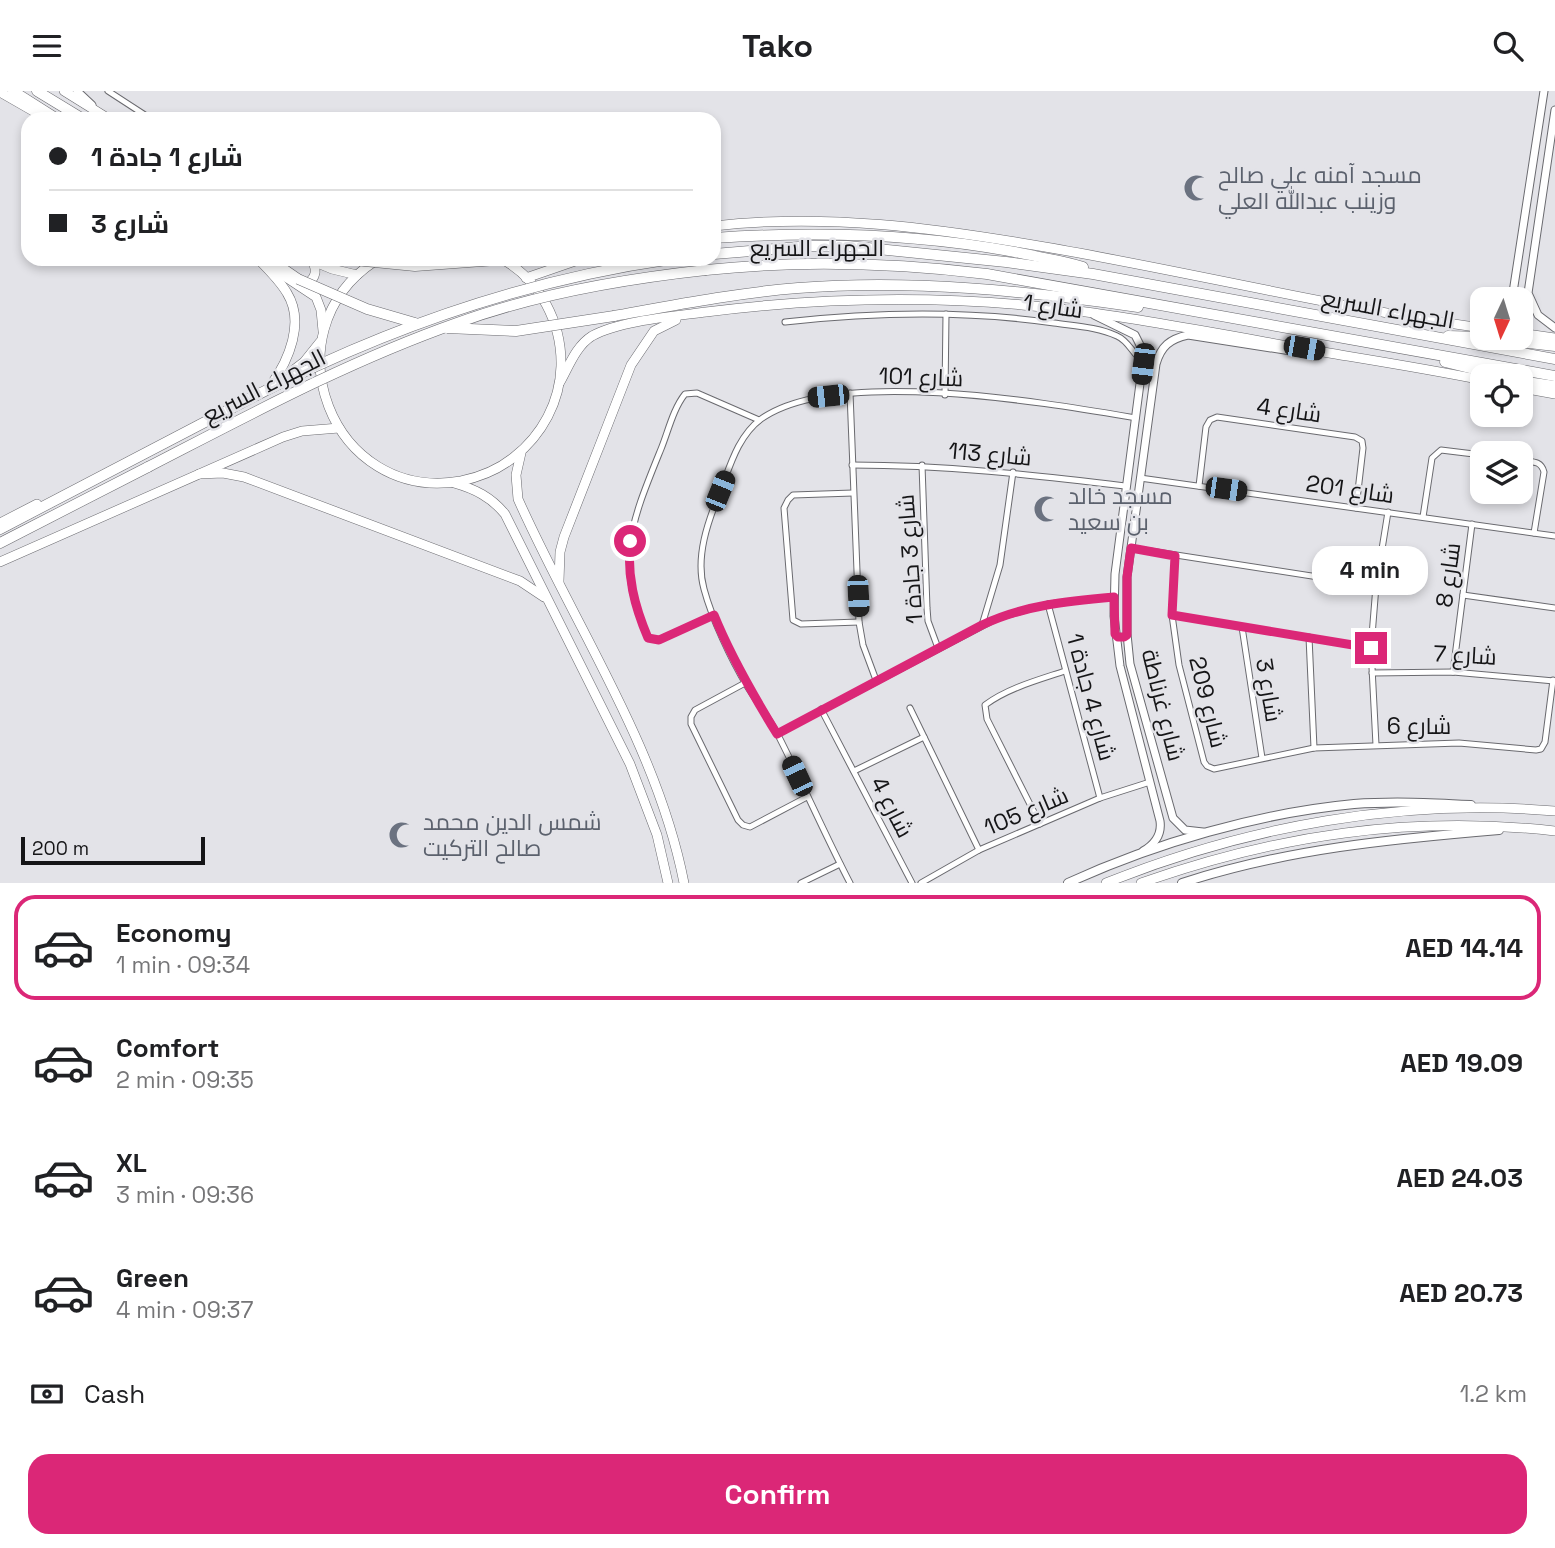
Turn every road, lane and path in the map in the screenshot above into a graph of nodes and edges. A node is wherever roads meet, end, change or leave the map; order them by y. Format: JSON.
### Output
{"nodes":[{"id":1,"x":13,"y":91,"type":"edge"},
{"id":2,"x":37,"y":91,"type":"edge"},
{"id":3,"x":64,"y":91,"type":"edge"},
{"id":4,"x":77,"y":91,"type":"edge"},
{"id":5,"x":108,"y":91,"type":"edge"},
{"id":6,"x":1544,"y":91,"type":"edge"},
{"id":7,"x":0,"y":92,"type":"edge"},
{"id":8,"x":1555,"y":110,"type":"edge"},
{"id":9,"x":97,"y":111,"type":"joint"},
{"id":10,"x":35,"y":112,"type":"edge"},
{"id":11,"x":46,"y":112,"type":"edge"},
{"id":12,"x":72,"y":112,"type":"edge"},
{"id":13,"x":140,"y":112,"type":"edge"},
{"id":14,"x":1546,"y":173,"type":"junction"},
{"id":15,"x":1555,"y":175,"type":"edge"},
{"id":16,"x":1525,"y":217,"type":"junction"},
{"id":17,"x":1538,"y":219,"type":"junction"},
{"id":18,"x":721,"y":226,"type":"edge"},
{"id":19,"x":721,"y":238,"type":"edge"},
{"id":20,"x":721,"y":253,"type":"edge"},
{"id":21,"x":265,"y":266,"type":"edge"},
{"id":22,"x":271,"y":266,"type":"edge"},
{"id":23,"x":278,"y":266,"type":"edge"},
{"id":24,"x":313,"y":266,"type":"edge"},
{"id":25,"x":325,"y":266,"type":"edge"},
{"id":26,"x":369,"y":266,"type":"edge"},
{"id":27,"x":511,"y":266,"type":"edge"},
{"id":28,"x":561,"y":266,"type":"edge"},
{"id":29,"x":624,"y":266,"type":"edge"},
{"id":30,"x":357,"y":275,"type":"junction"},
{"id":31,"x":1110,"y":277,"type":"junction"},
{"id":32,"x":526,"y":278,"type":"junction"},
{"id":33,"x":297,"y":281,"type":"junction"},
{"id":34,"x":1514,"y":287,"type":"edge"},
{"id":35,"x":1529,"y":287,"type":"edge"},
{"id":36,"x":1533,"y":304,"type":"edge"},
{"id":37,"x":1084,"y":311,"type":"junction"},
{"id":38,"x":691,"y":314,"type":"junction"},
{"id":39,"x":946,"y":314,"type":"junction"},
{"id":40,"x":785,"y":322,"type":"dead end"},
{"id":41,"x":1470,"y":324,"type":"edge"},
{"id":42,"x":1271,"y":325,"type":"junction"},
{"id":43,"x":1555,"y":328,"type":"edge"},
{"id":44,"x":322,"y":335,"type":"junction"},
{"id":45,"x":1533,"y":335,"type":"edge"},
{"id":46,"x":1470,"y":336,"type":"edge"},
{"id":47,"x":1436,"y":337,"type":"junction"},
{"id":48,"x":1555,"y":338,"type":"edge"},
{"id":49,"x":1533,"y":343,"type":"edge"},
{"id":50,"x":1555,"y":346,"type":"edge"},
{"id":51,"x":1404,"y":349,"type":"junction"},
{"id":52,"x":1555,"y":359,"type":"edge"},
{"id":53,"x":1143,"y":361,"type":"junction"},
{"id":54,"x":1156,"y":364,"type":"junction"},
{"id":55,"x":1414,"y":367,"type":"junction"},
{"id":56,"x":1470,"y":369,"type":"edge"},
{"id":57,"x":1555,"y":376,"type":"edge"},
{"id":58,"x":1470,"y":378,"type":"edge"},
{"id":59,"x":559,"y":382,"type":"junction"},
{"id":60,"x":1533,"y":383,"type":"edge"},
{"id":61,"x":271,"y":385,"type":"junction"},
{"id":62,"x":1555,"y":386,"type":"edge"},
{"id":63,"x":1533,"y":390,"type":"edge"},
{"id":64,"x":850,"y":393,"type":"junction"},
{"id":65,"x":1555,"y":394,"type":"edge"},
{"id":66,"x":945,"y":395,"type":"junction"},
{"id":67,"x":1136,"y":418,"type":"junction"},
{"id":68,"x":759,"y":420,"type":"junction"},
{"id":69,"x":339,"y":428,"type":"junction"},
{"id":70,"x":522,"y":451,"type":"junction"},
{"id":71,"x":1470,"y":454,"type":"edge"},
{"id":72,"x":1533,"y":462,"type":"edge"},
{"id":73,"x":852,"y":465,"type":"junction"},
{"id":74,"x":922,"y":465,"type":"junction"},
{"id":75,"x":1013,"y":473,"type":"junction"},
{"id":76,"x":199,"y":474,"type":"junction"},
{"id":77,"x":1140,"y":478,"type":"junction"},
{"id":78,"x":453,"y":482,"type":"junction"},
{"id":79,"x":1125,"y":486,"type":"junction"},
{"id":80,"x":1199,"y":486,"type":"junction"},
{"id":81,"x":853,"y":493,"type":"junction"},
{"id":82,"x":1356,"y":507,"type":"junction"},
{"id":83,"x":1388,"y":512,"type":"junction"},
{"id":84,"x":1423,"y":517,"type":"junction"},
{"id":85,"x":0,"y":523,"type":"edge"},
{"id":86,"x":1472,"y":524,"type":"junction"},
{"id":87,"x":0,"y":529,"type":"edge"},
{"id":88,"x":1534,"y":533,"type":"junction"},
{"id":89,"x":1555,"y":536,"type":"edge"},
{"id":90,"x":0,"y":544,"type":"edge"},
{"id":91,"x":1131,"y":548,"type":"junction"},
{"id":92,"x":544,"y":553,"type":"junction"},
{"id":93,"x":1175,"y":556,"type":"junction"},
{"id":94,"x":528,"y":561,"type":"junction"},
{"id":95,"x":0,"y":562,"type":"edge"},
{"id":96,"x":559,"y":582,"type":"junction"},
{"id":97,"x":1376,"y":586,"type":"junction"},
{"id":98,"x":1462,"y":595,"type":"junction"},
{"id":99,"x":1114,"y":597,"type":"junction"},
{"id":100,"x":548,"y":601,"type":"junction"},
{"id":101,"x":1048,"y":604,"type":"junction"},
{"id":102,"x":1555,"y":608,"type":"edge"},
{"id":103,"x":714,"y":615,"type":"junction"},
{"id":104,"x":1172,"y":615,"type":"junction"},
{"id":105,"x":859,"y":622,"type":"junction"},
{"id":106,"x":982,"y":625,"type":"junction"},
{"id":107,"x":1241,"y":627,"type":"junction"},
{"id":108,"x":1115,"y":634,"type":"junction"},
{"id":109,"x":1127,"y":635,"type":"junction"},
{"id":110,"x":1309,"y":636,"type":"junction"},
{"id":111,"x":1371,"y":648,"type":"junction"},
{"id":112,"x":938,"y":649,"type":"junction"},
{"id":113,"x":1128,"y":650,"type":"junction"},
{"id":114,"x":1117,"y":652,"type":"junction"},
{"id":115,"x":1065,"y":671,"type":"junction"},
{"id":116,"x":1453,"y":672,"type":"junction"},
{"id":117,"x":1372,"y":673,"type":"junction"},
{"id":118,"x":876,"y":680,"type":"junction"},
{"id":119,"x":1554,"y":680,"type":"edge"},
{"id":120,"x":746,"y":683,"type":"junction"},
{"id":121,"x":910,"y":708,"type":"dead end"},
{"id":122,"x":821,"y":709,"type":"junction"},
{"id":123,"x":777,"y":734,"type":"junction"},
{"id":124,"x":924,"y":737,"type":"junction"},
{"id":125,"x":1376,"y":745,"type":"junction"},
{"id":126,"x":1314,"y":748,"type":"junction"},
{"id":127,"x":1262,"y":758,"type":"junction"},
{"id":128,"x":1214,"y":769,"type":"joint"},
{"id":129,"x":854,"y":771,"type":"junction"},
{"id":130,"x":1150,"y":782,"type":"junction"},
{"id":131,"x":807,"y":797,"type":"junction"},
{"id":132,"x":1100,"y":798,"type":"junction"},
{"id":133,"x":1523,"y":809,"type":"junction"},
{"id":134,"x":1555,"y":811,"type":"edge"},
{"id":135,"x":1172,"y":815,"type":"junction"},
{"id":136,"x":1160,"y":821,"type":"junction"},
{"id":137,"x":1040,"y":824,"type":"junction"},
{"id":138,"x":1524,"y":828,"type":"junction"},
{"id":139,"x":1218,"y":831,"type":"junction"},
{"id":140,"x":1555,"y":831,"type":"edge"},
{"id":141,"x":979,"y":849,"type":"junction"},
{"id":142,"x":1133,"y":856,"type":"junction"},
{"id":143,"x":840,"y":864,"type":"junction"},
{"id":144,"x":668,"y":883,"type":"edge"},
{"id":145,"x":684,"y":883,"type":"edge"},
{"id":146,"x":801,"y":883,"type":"edge"},
{"id":147,"x":850,"y":883,"type":"edge"},
{"id":148,"x":912,"y":883,"type":"edge"},
{"id":149,"x":921,"y":883,"type":"edge"},
{"id":150,"x":1068,"y":883,"type":"edge"},
{"id":151,"x":1106,"y":883,"type":"edge"},
{"id":152,"x":1141,"y":883,"type":"edge"},
{"id":153,"x":1182,"y":883,"type":"edge"}],
"edges":[{"from":1,"to":11,"type":"highway"},
{"from":2,"to":12,"type":"highway"},
{"from":3,"to":9,"type":"main road"},
{"from":4,"to":9,"type":"street"},
{"from":5,"to":13,"type":"street"},
{"from":6,"to":16,"type":"street"},
{"from":7,"to":10,"type":"main road"},
{"from":8,"to":14,"type":"street"},
{"from":14,"to":15,"type":"street"},
{"from":14,"to":17,"type":"street"},
{"from":16,"to":17,"type":"street"},
{"from":16,"to":34,"type":"street"},
{"from":17,"to":35,"type":"street"},
{"from":18,"to":41,"type":"main road","name":"الجهراء السريع"},
{"from":19,"to":31,"type":"highway"},
{"from":20,"to":31,"type":"highway","name":"الجهراء السريع"},
{"from":21,"to":61,"type":"main road"},
{"from":22,"to":33,"type":"main road"},
{"from":23,"to":33,"type":"highway"},
{"from":24,"to":33,"type":"main road"},
{"from":25,"to":30,"type":"main road"},
{"from":26,"to":30,"type":"main road"},
{"from":27,"to":32,"type":"main road"},
{"from":28,"to":32,"type":"main road"},
{"from":29,"to":87,"type":"highway","name":"الجهراء السريع","bridge":true},
{"from":30,"to":44,"type":"main road"},
{"from":31,"to":47,"type":"highway","name":"الجهراء السريع"},
{"from":32,"to":59,"type":"main road"},
{"from":33,"to":42,"type":"highway","bridge":true},
{"from":33,"to":44,"type":"main road"},
{"from":36,"to":43,"type":"street"},
{"from":37,"to":38,"type":"main road"},
{"from":37,"to":53,"type":"street"},
{"from":37,"to":55,"type":"main road"},
{"from":38,"to":59,"type":"main road"},
{"from":38,"to":96,"type":"main road"},
{"from":39,"to":40,"type":"street","name":"شارع 1"},
{"from":39,"to":53,"type":"street","name":"شارع 1"},
{"from":39,"to":66,"type":"street"},
{"from":42,"to":51,"type":"highway","name":"الجهراء السريع"},
{"from":42,"to":90,"type":"highway","name":"الجهراء السريع","bridge":true},
{"from":44,"to":61,"type":"main road","name":"الجهراء السريع"},
{"from":44,"to":69,"type":"main road"},
{"from":45,"to":48,"type":"main road"},
{"from":46,"to":47,"type":"highway"},
{"from":47,"to":52,"type":"highway","name":"الجهراء السريع"},
{"from":49,"to":50,"type":"highway"},
{"from":51,"to":56,"type":"highway"},
{"from":51,"to":57,"type":"highway","name":"الجهراء السريع"},
{"from":53,"to":54,"type":"street"},
{"from":53,"to":67,"type":"street","name":"شارع غرناطة"},
{"from":54,"to":55,"type":"street"},
{"from":54,"to":77,"type":"street","name":"شارع غرناطة"},
{"from":55,"to":58,"type":"main road"},
{"from":59,"to":70,"type":"main road"},
{"from":60,"to":62,"type":"highway"},
{"from":61,"to":85,"type":"main road","name":"الجهراء السريع"},
{"from":63,"to":65,"type":"main road"},
{"from":64,"to":66,"type":"street","name":"شارع 101"},
{"from":64,"to":68,"type":"street","name":"شارع 101"},
{"from":64,"to":73,"type":"street"},
{"from":66,"to":67,"type":"street","name":"شارع 101"},
{"from":67,"to":79,"type":"street","name":"شارع غرناطة"},
{"from":68,"to":103,"type":"street","name":"شارع 101"},
{"from":68,"to":103,"type":"street"},
{"from":69,"to":76,"type":"main road"},
{"from":69,"to":78,"type":"main road"},
{"from":70,"to":78,"type":"main road"},
{"from":70,"to":92,"type":"main road"},
{"from":71,"to":84,"type":"street"},
{"from":72,"to":88,"type":"street"},
{"from":73,"to":74,"type":"street","name":"شارع 113"},
{"from":73,"to":81,"type":"street"},
{"from":74,"to":75,"type":"street","name":"شارع 113"},
{"from":74,"to":112,"type":"street","name":"شارع 3 جادة 1"},
{"from":75,"to":79,"type":"street","name":"شارع 113"},
{"from":75,"to":106,"type":"street"},
{"from":76,"to":95,"type":"main road"},
{"from":76,"to":100,"type":"main road"},
{"from":77,"to":80,"type":"street","name":"شارع 201"},
{"from":77,"to":91,"type":"street","name":"شارع غرناطة"},
{"from":78,"to":94,"type":"main road"},
{"from":79,"to":99,"type":"street","name":"شارع غرناطة"},
{"from":80,"to":82,"type":"street","name":"شارع 201"},
{"from":80,"to":82,"type":"street","name":"شارع 4"},
{"from":81,"to":105,"type":"street"},
{"from":81,"to":105,"type":"street"},
{"from":82,"to":83,"type":"street","name":"شارع 201"},
{"from":83,"to":84,"type":"street","name":"شارع 201"},
{"from":83,"to":97,"type":"street","name":"شارع 6"},
{"from":84,"to":86,"type":"street","name":"شارع 201"},
{"from":86,"to":88,"type":"street","name":"شارع 201"},
{"from":86,"to":98,"type":"street","name":"شارع 8"},
{"from":88,"to":89,"type":"street","name":"شارع 201"},
{"from":91,"to":93,"type":"street"},
{"from":91,"to":109,"type":"street","name":"شارع غرناطة"},
{"from":92,"to":94,"type":"main road"},
{"from":92,"to":96,"type":"main road"},
{"from":93,"to":97,"type":"street"},
{"from":93,"to":104,"type":"street","name":"شارع 209"},
{"from":94,"to":100,"type":"main road"},
{"from":96,"to":145,"type":"main road"},
{"from":97,"to":111,"type":"street","name":"شارع 6"},
{"from":98,"to":102,"type":"street"},
{"from":98,"to":116,"type":"street","name":"شارع 8"},
{"from":99,"to":101,"type":"street"},
{"from":99,"to":108,"type":"street","name":"شارع غرناطة"},
{"from":100,"to":144,"type":"main road"},
{"from":101,"to":106,"type":"street"},
{"from":101,"to":115,"type":"street","name":"شارع 4 جادة 1"},
{"from":103,"to":120,"type":"street","name":"شارع 101"},
{"from":104,"to":107,"type":"street","name":"شارع 3"},
{"from":104,"to":128,"type":"street","name":"شارع 209"},
{"from":105,"to":118,"type":"street"},
{"from":106,"to":112,"type":"street"},
{"from":107,"to":110,"type":"street","name":"شارع 3"},
{"from":107,"to":127,"type":"street","name":"شارع 3"},
{"from":108,"to":109,"type":"street"},
{"from":108,"to":114,"type":"street","name":"شارع غرناطة"},
{"from":109,"to":113,"type":"street","name":"شارع غرناطة"},
{"from":110,"to":111,"type":"street","name":"شارع 3"},
{"from":110,"to":126,"type":"street","name":"شارع 3"},
{"from":111,"to":117,"type":"street","name":"شارع 6"},
{"from":112,"to":118,"type":"street"},
{"from":113,"to":114,"type":"street"},
{"from":113,"to":135,"type":"street","name":"شارع غرناطة"},
{"from":114,"to":130,"type":"street","name":"شارع غرناطة"},
{"from":115,"to":132,"type":"street","name":"شارع 4 جادة 1"},
{"from":115,"to":137,"type":"street"},
{"from":116,"to":117,"type":"street","name":"شارع 7"},
{"from":116,"to":119,"type":"street","name":"شارع 7"},
{"from":117,"to":125,"type":"street","name":"شارع 6"},
{"from":118,"to":122,"type":"street"},
{"from":119,"to":125,"type":"street","name":"شارع 6"},
{"from":120,"to":123,"type":"street","name":"شارع 101"},
{"from":120,"to":131,"type":"street"},
{"from":121,"to":124,"type":"street"},
{"from":122,"to":123,"type":"street"},
{"from":122,"to":129,"type":"street","name":"شارع 4"},
{"from":123,"to":131,"type":"street","name":"شارع 101"},
{"from":124,"to":129,"type":"street"},
{"from":124,"to":141,"type":"street"},
{"from":125,"to":126,"type":"street","name":"شارع 3"},
{"from":126,"to":127,"type":"street","name":"شارع 3"},
{"from":127,"to":128,"type":"street","name":"شارع 3"},
{"from":129,"to":148,"type":"street","name":"شارع 4"},
{"from":130,"to":132,"type":"street","name":"شارع 105"},
{"from":130,"to":136,"type":"street","name":"شارع غرناطة"},
{"from":131,"to":143,"type":"street","name":"شارع 101"},
{"from":132,"to":137,"type":"street","name":"شارع 105"},
{"from":133,"to":134,"type":"main road"},
{"from":133,"to":139,"type":"main road"},
{"from":133,"to":151,"type":"main road"},
{"from":135,"to":136,"type":"street"},
{"from":135,"to":139,"type":"street"},
{"from":136,"to":142,"type":"street"},
{"from":137,"to":141,"type":"street","name":"شارع 105"},
{"from":138,"to":140,"type":"main road"},
{"from":138,"to":152,"type":"main road"},
{"from":138,"to":153,"type":"main road"},
{"from":139,"to":142,"type":"main road"},
{"from":141,"to":149,"type":"street","name":"شارع 105"},
{"from":142,"to":150,"type":"main road"},
{"from":143,"to":146,"type":"street"},
{"from":143,"to":147,"type":"street","name":"شارع 101"}]}
